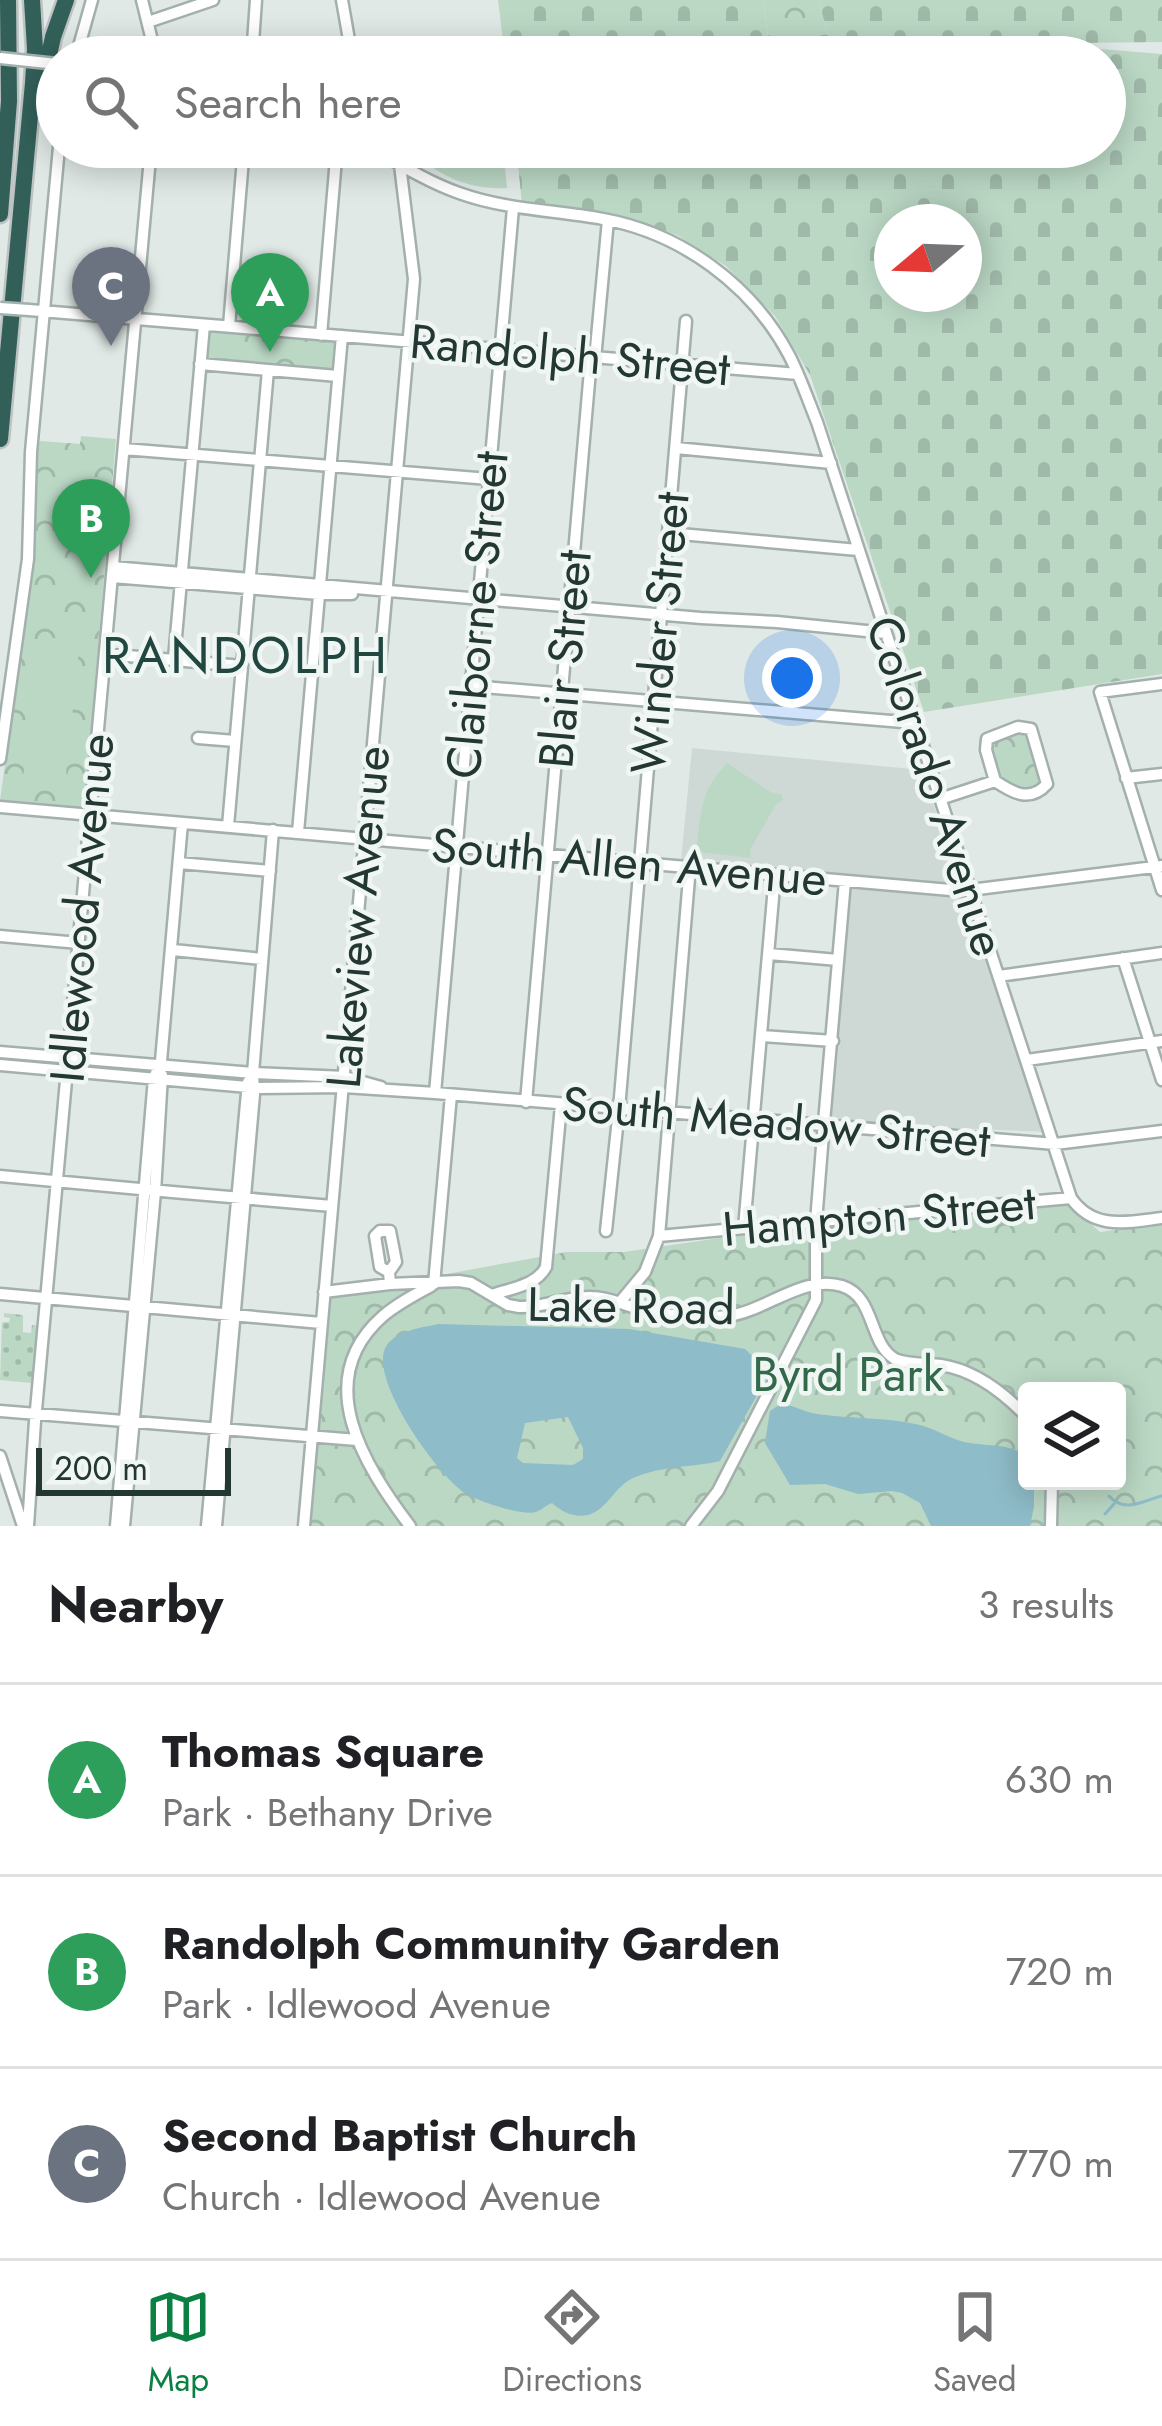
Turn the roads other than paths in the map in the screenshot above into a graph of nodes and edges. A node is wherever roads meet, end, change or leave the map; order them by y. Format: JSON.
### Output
{"nodes":[{"id":1,"x":8,"y":0,"type":"edge"},
{"id":2,"x":32,"y":0,"type":"edge"},
{"id":3,"x":65,"y":0,"type":"edge"},
{"id":4,"x":92,"y":0,"type":"edge"},
{"id":5,"x":142,"y":0,"type":"edge"},
{"id":6,"x":213,"y":0,"type":"edge"},
{"id":7,"x":256,"y":0,"type":"edge"},
{"id":8,"x":342,"y":0,"type":"edge"},
{"id":9,"x":148,"y":22,"type":"junction"},
{"id":10,"x":54,"y":36,"type":"edge"},
{"id":11,"x":82,"y":36,"type":"edge"},
{"id":12,"x":151,"y":36,"type":"edge"},
{"id":13,"x":253,"y":36,"type":"edge"},
{"id":14,"x":348,"y":36,"type":"edge"},
{"id":15,"x":0,"y":58,"type":"edge"},
{"id":16,"x":36,"y":62,"type":"edge"},
{"id":17,"x":7,"y":130,"type":"junction"},
{"id":18,"x":36,"y":140,"type":"edge"},
{"id":19,"x":57,"y":168,"type":"edge"},
{"id":20,"x":149,"y":168,"type":"edge"},
{"id":21,"x":242,"y":168,"type":"edge"},
{"id":22,"x":336,"y":168,"type":"edge"},
{"id":23,"x":400,"y":168,"type":"edge"},
{"id":24,"x":406,"y":168,"type":"edge"},
{"id":25,"x":0,"y":174,"type":"edge"},
{"id":26,"x":25,"y":178,"type":"junction"},
{"id":27,"x":513,"y":208,"type":"junction"},
{"id":28,"x":0,"y":214,"type":"edge"},
{"id":29,"x":608,"y":220,"type":"junction"},
{"id":30,"x":0,"y":308,"type":"edge"},
{"id":31,"x":44,"y":311,"type":"junction"},
{"id":32,"x":135,"y":319,"type":"junction"},
{"id":33,"x":686,"y":321,"type":"dead end"},
{"id":34,"x":203,"y":325,"type":"junction"},
{"id":35,"x":229,"y":326,"type":"junction"},
{"id":36,"x":321,"y":335,"type":"junction"},
{"id":37,"x":342,"y":336,"type":"junction"},
{"id":38,"x":409,"y":342,"type":"junction"},
{"id":39,"x":500,"y":350,"type":"junction"},
{"id":40,"x":593,"y":359,"type":"junction"},
{"id":41,"x":200,"y":364,"type":"junction"},
{"id":42,"x":683,"y":365,"type":"junction"},
{"id":43,"x":268,"y":370,"type":"junction"},
{"id":44,"x":798,"y":374,"type":"junction"},
{"id":45,"x":338,"y":376,"type":"junction"},
{"id":46,"x":0,"y":440,"type":"edge"},
{"id":47,"x":676,"y":448,"type":"junction"},
{"id":48,"x":124,"y":449,"type":"junction"},
{"id":49,"x":192,"y":455,"type":"junction"},
{"id":50,"x":260,"y":460,"type":"junction"},
{"id":51,"x":831,"y":463,"type":"junction"},
{"id":52,"x":330,"y":466,"type":"junction"},
{"id":53,"x":398,"y":472,"type":"junction"},
{"id":54,"x":489,"y":479,"type":"junction"},
{"id":55,"x":669,"y":533,"type":"junction"},
{"id":56,"x":858,"y":550,"type":"junction"},
{"id":57,"x":112,"y":572,"type":"junction"},
{"id":58,"x":181,"y":577,"type":"junction"},
{"id":59,"x":250,"y":583,"type":"junction"},
{"id":60,"x":319,"y":589,"type":"junction"},
{"id":61,"x":383,"y":591,"type":"junction"},
{"id":62,"x":478,"y":598,"type":"junction"},
{"id":63,"x":569,"y":606,"type":"junction"},
{"id":64,"x":661,"y":614,"type":"junction"},
{"id":65,"x":886,"y":633,"type":"junction"},
{"id":66,"x":105,"y":654,"type":"junction"},
{"id":67,"x":174,"y":659,"type":"junction"},
{"id":68,"x":242,"y":666,"type":"junction"},
{"id":69,"x":1162,"y":684,"type":"edge"},
{"id":70,"x":471,"y":686,"type":"junction"},
{"id":71,"x":562,"y":692,"type":"junction"},
{"id":72,"x":654,"y":700,"type":"junction"},
{"id":73,"x":916,"y":723,"type":"junction"},
{"id":74,"x":198,"y":739,"type":"dead end"},
{"id":75,"x":235,"y":742,"type":"junction"},
{"id":76,"x":0,"y":759,"type":"edge"},
{"id":77,"x":1162,"y":774,"type":"edge"},
{"id":78,"x":1126,"y":778,"type":"junction"},
{"id":79,"x":995,"y":781,"type":"junction"},
{"id":80,"x":940,"y":799,"type":"junction"},
{"id":81,"x":0,"y":807,"type":"edge"},
{"id":82,"x":90,"y":815,"type":"junction"},
{"id":83,"x":182,"y":823,"type":"junction"},
{"id":84,"x":228,"y":826,"type":"junction"},
{"id":85,"x":273,"y":830,"type":"junction"},
{"id":86,"x":298,"y":832,"type":"junction"},
{"id":87,"x":366,"y":838,"type":"junction"},
{"id":88,"x":457,"y":845,"type":"junction"},
{"id":89,"x":548,"y":854,"type":"junction"},
{"id":90,"x":640,"y":862,"type":"junction"},
{"id":91,"x":179,"y":863,"type":"junction"},
{"id":92,"x":690,"y":866,"type":"junction"},
{"id":93,"x":1158,"y":866,"type":"edge"},
{"id":94,"x":270,"y":871,"type":"junction"},
{"id":95,"x":776,"y":875,"type":"junction"},
{"id":96,"x":845,"y":881,"type":"junction"},
{"id":97,"x":970,"y":890,"type":"junction"},
{"id":98,"x":1162,"y":890,"type":"edge"},
{"id":99,"x":0,"y":936,"type":"edge"},
{"id":100,"x":79,"y":943,"type":"junction"},
{"id":101,"x":172,"y":950,"type":"junction"},
{"id":102,"x":1162,"y":953,"type":"edge"},
{"id":103,"x":769,"y":954,"type":"junction"},
{"id":104,"x":1124,"y":958,"type":"junction"},
{"id":105,"x":262,"y":959,"type":"junction"},
{"id":106,"x":838,"y":960,"type":"junction"},
{"id":107,"x":998,"y":976,"type":"junction"},
{"id":108,"x":761,"y":1036,"type":"junction"},
{"id":109,"x":832,"y":1041,"type":"junction"},
{"id":110,"x":1156,"y":1041,"type":"edge"},
{"id":111,"x":0,"y":1052,"type":"edge"},
{"id":112,"x":1027,"y":1060,"type":"junction"},
{"id":113,"x":68,"y":1064,"type":"junction"},
{"id":114,"x":0,"y":1065,"type":"edge"},
{"id":115,"x":253,"y":1073,"type":"junction"},
{"id":116,"x":159,"y":1074,"type":"junction"},
{"id":117,"x":1162,"y":1080,"type":"edge"},
{"id":118,"x":345,"y":1082,"type":"junction"},
{"id":119,"x":250,"y":1087,"type":"junction"},
{"id":120,"x":434,"y":1094,"type":"junction"},
{"id":121,"x":451,"y":1095,"type":"junction"},
{"id":122,"x":526,"y":1102,"type":"junction"},
{"id":123,"x":561,"y":1105,"type":"junction"},
{"id":124,"x":619,"y":1109,"type":"junction"},
{"id":125,"x":669,"y":1113,"type":"junction"},
{"id":126,"x":754,"y":1120,"type":"junction"},
{"id":127,"x":824,"y":1127,"type":"junction"},
{"id":128,"x":1162,"y":1131,"type":"edge"},
{"id":129,"x":1055,"y":1144,"type":"junction"},
{"id":130,"x":0,"y":1176,"type":"edge"},
{"id":131,"x":58,"y":1180,"type":"junction"},
{"id":132,"x":150,"y":1192,"type":"junction"},
{"id":133,"x":1071,"y":1198,"type":"junction"},
{"id":134,"x":241,"y":1199,"type":"junction"},
{"id":135,"x":332,"y":1206,"type":"junction"},
{"id":136,"x":1162,"y":1218,"type":"edge"},
{"id":137,"x":817,"y":1222,"type":"junction"},
{"id":138,"x":744,"y":1228,"type":"junction"},
{"id":139,"x":606,"y":1231,"type":"dead end"},
{"id":140,"x":659,"y":1236,"type":"junction"},
{"id":141,"x":816,"y":1283,"type":"junction"},
{"id":142,"x":434,"y":1284,"type":"junction"},
{"id":143,"x":324,"y":1292,"type":"junction"},
{"id":144,"x":0,"y":1294,"type":"edge"},
{"id":145,"x":492,"y":1295,"type":"junction"},
{"id":146,"x":46,"y":1298,"type":"junction"},
{"id":147,"x":621,"y":1301,"type":"junction"},
{"id":148,"x":139,"y":1306,"type":"junction"},
{"id":149,"x":230,"y":1314,"type":"junction"},
{"id":150,"x":322,"y":1323,"type":"junction"},
{"id":151,"x":1018,"y":1407,"type":"edge"},
{"id":152,"x":0,"y":1411,"type":"edge"},
{"id":153,"x":36,"y":1414,"type":"junction"},
{"id":154,"x":129,"y":1422,"type":"junction"},
{"id":155,"x":220,"y":1430,"type":"junction"},
{"id":156,"x":310,"y":1437,"type":"junction"},
{"id":157,"x":357,"y":1440,"type":"junction"},
{"id":158,"x":0,"y":1456,"type":"edge"},
{"id":159,"x":32,"y":1487,"type":"junction"},
{"id":160,"x":11,"y":1490,"type":"junction"},
{"id":161,"x":1052,"y":1490,"type":"edge"},
{"id":162,"x":26,"y":1526,"type":"edge"},
{"id":163,"x":120,"y":1526,"type":"edge"},
{"id":164,"x":207,"y":1526,"type":"edge"},
{"id":165,"x":217,"y":1526,"type":"edge"},
{"id":166,"x":304,"y":1526,"type":"edge"},
{"id":167,"x":410,"y":1526,"type":"edge"},
{"id":168,"x":691,"y":1526,"type":"edge"},
{"id":169,"x":1052,"y":1526,"type":"edge"}],
"edges":[{"from":1,"to":17,"type":"highway"},
{"from":2,"to":26,"type":"highway"},
{"from":3,"to":10,"type":"highway"},
{"from":4,"to":11,"type":"street"},
{"from":5,"to":9,"type":"street"},
{"from":6,"to":9,"type":"street"},
{"from":7,"to":13,"type":"street"},
{"from":8,"to":14,"type":"street"},
{"from":9,"to":12,"type":"street"},
{"from":15,"to":16,"type":"street","bridge":true},
{"from":17,"to":25,"type":"highway"},
{"from":17,"to":28,"type":"highway"},
{"from":18,"to":26,"type":"highway"},
{"from":19,"to":31,"type":"street"},
{"from":20,"to":32,"type":"street","name":"Idlewood Avenue"},
{"from":21,"to":35,"type":"street"},
{"from":22,"to":36,"type":"street"},
{"from":23,"to":38,"type":"street","name":"Lakeview Avenue"},
{"from":24,"to":27,"type":"street","name":"Colorado Avenue"},
{"from":26,"to":46,"type":"highway"},
{"from":27,"to":29,"type":"street","name":"Colorado Avenue"},
{"from":27,"to":39,"type":"street","name":"Claiborne Street"},
{"from":29,"to":40,"type":"street","name":"Blair Street"},
{"from":29,"to":44,"type":"street","name":"Colorado Avenue"},
{"from":30,"to":31,"type":"street","name":"Randolph Street","bridge":true},
{"from":31,"to":32,"type":"street","name":"Randolph Street"},
{"from":31,"to":76,"type":"street"},
{"from":32,"to":34,"type":"street","name":"Randolph Street"},
{"from":32,"to":48,"type":"street","name":"Idlewood Avenue"},
{"from":33,"to":42,"type":"street","name":"Winder Street"},
{"from":34,"to":35,"type":"street","name":"Randolph Street"},
{"from":34,"to":41,"type":"street"},
{"from":35,"to":36,"type":"street","name":"Randolph Street"},
{"from":36,"to":37,"type":"street","name":"Randolph Street"},
{"from":37,"to":38,"type":"street","name":"Randolph Street"},
{"from":37,"to":45,"type":"street"},
{"from":38,"to":39,"type":"street","name":"Randolph Street"},
{"from":38,"to":53,"type":"street","name":"Lakeview Avenue"},
{"from":39,"to":40,"type":"street","name":"Randolph Street"},
{"from":39,"to":54,"type":"street","name":"Claiborne Street"},
{"from":40,"to":42,"type":"street","name":"Randolph Street"},
{"from":40,"to":63,"type":"street","name":"Blair Street"},
{"from":41,"to":43,"type":"street"},
{"from":41,"to":49,"type":"street"},
{"from":42,"to":44,"type":"street","name":"Randolph Street"},
{"from":42,"to":47,"type":"street","name":"Winder Street"},
{"from":43,"to":45,"type":"street"},
{"from":43,"to":50,"type":"street"},
{"from":44,"to":51,"type":"street","name":"Colorado Avenue"},
{"from":45,"to":52,"type":"street"},
{"from":47,"to":51,"type":"street"},
{"from":47,"to":55,"type":"street","name":"Winder Street"},
{"from":48,"to":49,"type":"street"},
{"from":48,"to":57,"type":"street","name":"Idlewood Avenue"},
{"from":49,"to":50,"type":"street"},
{"from":49,"to":58,"type":"street"},
{"from":50,"to":52,"type":"street"},
{"from":50,"to":59,"type":"street"},
{"from":51,"to":56,"type":"street","name":"Colorado Avenue"},
{"from":52,"to":53,"type":"street"},
{"from":52,"to":60,"type":"street"},
{"from":53,"to":54,"type":"street"},
{"from":53,"to":61,"type":"street","name":"Lakeview Avenue"},
{"from":54,"to":62,"type":"street","name":"Claiborne Street"},
{"from":55,"to":56,"type":"street"},
{"from":55,"to":64,"type":"street","name":"Winder Street"},
{"from":56,"to":65,"type":"street","name":"Colorado Avenue"},
{"from":57,"to":58,"type":"street"},
{"from":57,"to":66,"type":"street","name":"Idlewood Avenue"},
{"from":58,"to":59,"type":"street"},
{"from":58,"to":67,"type":"street"},
{"from":59,"to":60,"type":"street"},
{"from":59,"to":68,"type":"street"},
{"from":60,"to":61,"type":"street"},
{"from":60,"to":86,"type":"street"},
{"from":61,"to":62,"type":"street"},
{"from":61,"to":87,"type":"street","name":"Lakeview Avenue"},
{"from":62,"to":63,"type":"street"},
{"from":62,"to":70,"type":"street","name":"Claiborne Street"},
{"from":63,"to":64,"type":"street"},
{"from":63,"to":71,"type":"street","name":"Blair Street"},
{"from":64,"to":65,"type":"street"},
{"from":64,"to":72,"type":"street","name":"Winder Street"},
{"from":65,"to":73,"type":"street","name":"Colorado Avenue"},
{"from":66,"to":67,"type":"street"},
{"from":66,"to":82,"type":"street","name":"Idlewood Avenue"},
{"from":67,"to":68,"type":"street"},
{"from":68,"to":75,"type":"street"},
{"from":69,"to":78,"type":"street"},
{"from":70,"to":71,"type":"street"},
{"from":70,"to":88,"type":"street","name":"Claiborne Street"},
{"from":71,"to":72,"type":"street"},
{"from":71,"to":89,"type":"street","name":"Blair Street"},
{"from":72,"to":73,"type":"street"},
{"from":72,"to":90,"type":"street","name":"Winder Street"},
{"from":73,"to":80,"type":"street","name":"Colorado Avenue"},
{"from":74,"to":75,"type":"street"},
{"from":75,"to":84,"type":"street"},
{"from":77,"to":78,"type":"street"},
{"from":78,"to":93,"type":"street"},
{"from":79,"to":79,"type":"street"},
{"from":79,"to":80,"type":"street"},
{"from":80,"to":97,"type":"street","name":"Colorado Avenue"},
{"from":81,"to":82,"type":"street","name":"South Allen Avenue"},
{"from":82,"to":83,"type":"street","name":"South Allen Avenue"},
{"from":82,"to":100,"type":"street","name":"Idlewood Avenue"},
{"from":83,"to":84,"type":"street","name":"South Allen Avenue"},
{"from":83,"to":91,"type":"street"},
{"from":84,"to":85,"type":"street","name":"South Allen Avenue"},
{"from":85,"to":86,"type":"street","name":"South Allen Avenue"},
{"from":85,"to":94,"type":"street"},
{"from":86,"to":87,"type":"street","name":"South Allen Avenue"},
{"from":87,"to":88,"type":"street","name":"South Allen Avenue"},
{"from":87,"to":118,"type":"street","name":"Lakeview Avenue"},
{"from":88,"to":89,"type":"street","name":"South Allen Avenue"},
{"from":88,"to":120,"type":"street","name":"Claiborne Street"},
{"from":89,"to":90,"type":"street","name":"South Allen Avenue"},
{"from":89,"to":122,"type":"street","name":"Blair Street"},
{"from":90,"to":92,"type":"street","name":"South Allen Avenue"},
{"from":90,"to":124,"type":"street","name":"Winder Street"},
{"from":91,"to":94,"type":"street"},
{"from":91,"to":101,"type":"street"},
{"from":92,"to":95,"type":"street","name":"South Allen Avenue"},
{"from":92,"to":125,"type":"street"},
{"from":93,"to":97,"type":"street","name":"South Allen Avenue"},
{"from":93,"to":98,"type":"street"},
{"from":94,"to":105,"type":"street"},
{"from":95,"to":96,"type":"street","name":"South Allen Avenue"},
{"from":95,"to":103,"type":"street"},
{"from":96,"to":97,"type":"street","name":"South Allen Avenue"},
{"from":96,"to":106,"type":"street"},
{"from":97,"to":107,"type":"street","name":"Colorado Avenue"},
{"from":99,"to":100,"type":"street"},
{"from":100,"to":113,"type":"street","name":"Idlewood Avenue"},
{"from":101,"to":105,"type":"street"},
{"from":101,"to":116,"type":"street"},
{"from":102,"to":104,"type":"street"},
{"from":103,"to":106,"type":"street"},
{"from":103,"to":108,"type":"street"},
{"from":104,"to":107,"type":"street"},
{"from":104,"to":110,"type":"street"},
{"from":105,"to":115,"type":"street"},
{"from":106,"to":109,"type":"street"},
{"from":107,"to":112,"type":"street","name":"Colorado Avenue"},
{"from":108,"to":109,"type":"street"},
{"from":108,"to":126,"type":"street"},
{"from":109,"to":127,"type":"street"},
{"from":110,"to":112,"type":"street"},
{"from":110,"to":117,"type":"street"},
{"from":111,"to":113,"type":"street","name":"South Meadow Street"},
{"from":112,"to":129,"type":"street","name":"Colorado Avenue"},
{"from":113,"to":114,"type":"street","name":"South Meadow Street"},
{"from":113,"to":116,"type":"street","name":"South Meadow Street"},
{"from":113,"to":131,"type":"street","name":"Idlewood Avenue"},
{"from":115,"to":116,"type":"street","name":"South Meadow Street"},
{"from":115,"to":118,"type":"street","name":"South Meadow Street"},
{"from":115,"to":119,"type":"street"},
{"from":116,"to":119,"type":"street","name":"South Meadow Street"},
{"from":116,"to":132,"type":"street"},
{"from":118,"to":119,"type":"street","name":"South Meadow Street"},
{"from":118,"to":120,"type":"street","name":"South Meadow Street"},
{"from":118,"to":135,"type":"street","name":"Lakeview Avenue"},
{"from":119,"to":134,"type":"street"},
{"from":120,"to":121,"type":"street","name":"South Meadow Street"},
{"from":121,"to":122,"type":"street","name":"South Meadow Street"},
{"from":121,"to":142,"type":"street"},
{"from":122,"to":123,"type":"street","name":"South Meadow Street"},
{"from":123,"to":124,"type":"street","name":"South Meadow Street"},
{"from":123,"to":145,"type":"street"},
{"from":124,"to":125,"type":"street","name":"South Meadow Street"},
{"from":124,"to":139,"type":"street","name":"Winder Street"},
{"from":125,"to":126,"type":"street","name":"South Meadow Street"},
{"from":125,"to":140,"type":"street"},
{"from":126,"to":127,"type":"street","name":"South Meadow Street"},
{"from":126,"to":138,"type":"street"},
{"from":127,"to":129,"type":"street","name":"South Meadow Street"},
{"from":127,"to":137,"type":"street"},
{"from":128,"to":129,"type":"street","name":"South Meadow Street"},
{"from":129,"to":133,"type":"street","name":"Colorado Avenue"},
{"from":130,"to":131,"type":"street"},
{"from":131,"to":132,"type":"street"},
{"from":131,"to":146,"type":"street","name":"Idlewood Avenue"},
{"from":132,"to":134,"type":"street"},
{"from":132,"to":148,"type":"street"},
{"from":133,"to":136,"type":"street","name":"Hampton Street"},
{"from":133,"to":137,"type":"street","name":"Hampton Street"},
{"from":134,"to":135,"type":"street"},
{"from":134,"to":149,"type":"street"},
{"from":135,"to":143,"type":"street","name":"Lakeview Avenue"},
{"from":137,"to":138,"type":"street","name":"Hampton Street"},
{"from":137,"to":141,"type":"street"},
{"from":138,"to":140,"type":"street","name":"Hampton Street"},
{"from":140,"to":147,"type":"street"},
{"from":141,"to":147,"type":"street","name":"Lake Road"},
{"from":141,"to":151,"type":"street"},
{"from":141,"to":168,"type":"street"},
{"from":142,"to":143,"type":"street","name":"Lake Road"},
{"from":142,"to":145,"type":"street","name":"Lake Road"},
{"from":142,"to":157,"type":"street"},
{"from":143,"to":150,"type":"street","name":"Lakeview Avenue"},
{"from":144,"to":146,"type":"street"},
{"from":145,"to":147,"type":"street","name":"Lake Road"},
{"from":146,"to":148,"type":"street"},
{"from":146,"to":153,"type":"street","name":"Idlewood Avenue"},
{"from":148,"to":149,"type":"street"},
{"from":148,"to":154,"type":"street"},
{"from":149,"to":150,"type":"street"},
{"from":149,"to":155,"type":"street"},
{"from":150,"to":156,"type":"street","name":"Lakeview Avenue"},
{"from":152,"to":153,"type":"street"},
{"from":153,"to":154,"type":"street"},
{"from":153,"to":159,"type":"street","name":"Idlewood Avenue"},
{"from":154,"to":155,"type":"street"},
{"from":154,"to":163,"type":"street"},
{"from":155,"to":156,"type":"street"},
{"from":155,"to":164,"type":"street"},
{"from":155,"to":165,"type":"street"},
{"from":156,"to":157,"type":"street"},
{"from":156,"to":166,"type":"street","name":"Lakeview Avenue"},
{"from":157,"to":167,"type":"street"},
{"from":158,"to":160,"type":"street"},
{"from":159,"to":160,"type":"street"},
{"from":159,"to":162,"type":"street","name":"Idlewood Avenue"},
{"from":160,"to":162,"type":"street"},
{"from":161,"to":169,"type":"street"}]}
